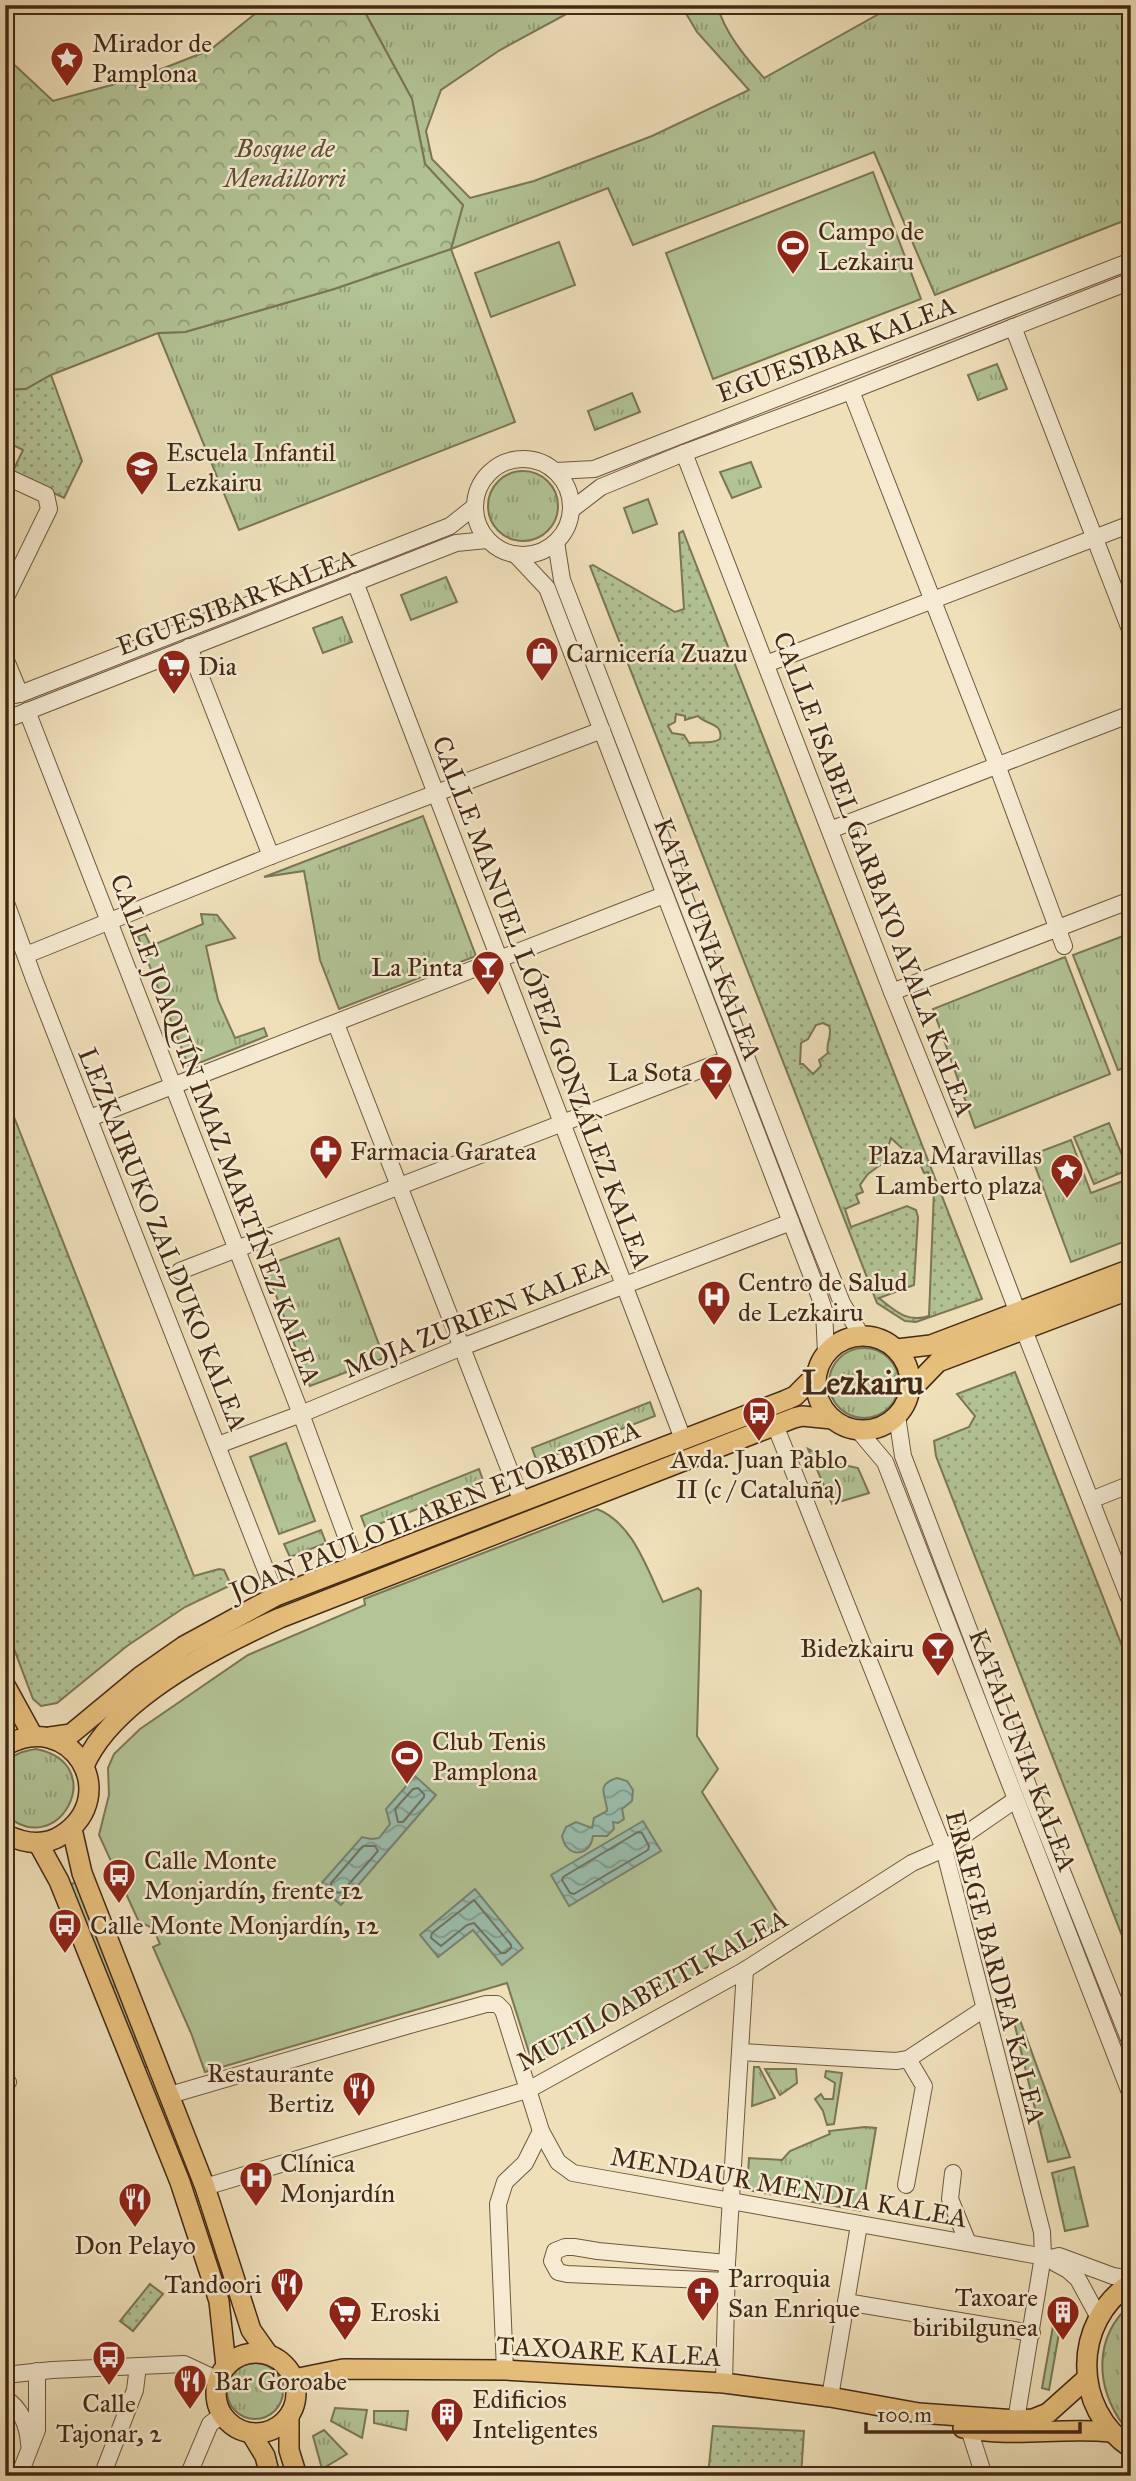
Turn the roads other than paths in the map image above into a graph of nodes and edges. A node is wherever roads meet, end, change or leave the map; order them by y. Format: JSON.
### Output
{"nodes":[{"id":1,"x":1131,"y":261,"type":"edge"},
{"id":2,"x":1131,"y":281,"type":"edge"},
{"id":3,"x":1013,"y":327,"type":"junction"},
{"id":4,"x":850,"y":391,"type":"junction"},
{"id":5,"x":684,"y":453,"type":"junction"},
{"id":6,"x":556,"y":471,"type":"junction"},
{"id":7,"x":5,"y":476,"type":"edge"},
{"id":8,"x":474,"y":507,"type":"junction"},
{"id":9,"x":571,"y":510,"type":"junction"},
{"id":10,"x":1131,"y":524,"type":"edge"},
{"id":11,"x":1095,"y":538,"type":"junction"},
{"id":12,"x":487,"y":540,"type":"junction"},
{"id":13,"x":556,"y":542,"type":"junction"},
{"id":14,"x":516,"y":555,"type":"junction"},
{"id":15,"x":355,"y":582,"type":"junction"},
{"id":16,"x":5,"y":599,"type":"edge"},
{"id":17,"x":931,"y":600,"type":"junction"},
{"id":18,"x":1131,"y":632,"type":"edge"},
{"id":19,"x":189,"y":647,"type":"junction"},
{"id":20,"x":5,"y":658,"type":"edge"},
{"id":21,"x":766,"y":664,"type":"junction"},
{"id":22,"x":12,"y":695,"type":"edge"},
{"id":23,"x":27,"y":711,"type":"junction"},
{"id":24,"x":1131,"y":715,"type":"edge"},
{"id":25,"x":5,"y":720,"type":"edge"},
{"id":26,"x":602,"y":730,"type":"junction"},
{"id":27,"x":997,"y":765,"type":"junction"},
{"id":28,"x":435,"y":794,"type":"junction"},
{"id":29,"x":830,"y":830,"type":"junction"},
{"id":30,"x":271,"y":856,"type":"junction"},
{"id":31,"x":664,"y":895,"type":"junction"},
{"id":32,"x":5,"y":900,"type":"edge"},
{"id":33,"x":1131,"y":900,"type":"edge"},
{"id":34,"x":108,"y":922,"type":"junction"},
{"id":35,"x":1058,"y":929,"type":"junction"},
{"id":36,"x":1064,"y":946,"type":"dead end"},
{"id":37,"x":26,"y":956,"type":"junction"},
{"id":38,"x":499,"y":961,"type":"junction"},
{"id":39,"x":892,"y":992,"type":"junction"},
{"id":40,"x":336,"y":1024,"type":"junction"},
{"id":41,"x":728,"y":1059,"type":"junction"},
{"id":42,"x":173,"y":1085,"type":"junction"},
{"id":43,"x":90,"y":1118,"type":"junction"},
{"id":44,"x":561,"y":1123,"type":"junction"},
{"id":45,"x":401,"y":1186,"type":"junction"},
{"id":46,"x":790,"y":1222,"type":"junction"},
{"id":47,"x":235,"y":1250,"type":"junction"},
{"id":48,"x":1131,"y":1269,"type":"edge"},
{"id":49,"x":180,"y":1271,"type":"dead end"},
{"id":50,"x":624,"y":1285,"type":"junction"},
{"id":51,"x":1131,"y":1289,"type":"edge"},
{"id":52,"x":1021,"y":1322,"type":"junction"},
{"id":53,"x":862,"y":1335,"type":"junction"},
{"id":54,"x":462,"y":1347,"type":"junction"},
{"id":55,"x":897,"y":1349,"type":"junction"},
{"id":56,"x":826,"y":1353,"type":"junction"},
{"id":57,"x":816,"y":1375,"type":"junction"},
{"id":58,"x":910,"y":1391,"type":"junction"},
{"id":59,"x":301,"y":1413,"type":"junction"},
{"id":60,"x":897,"y":1416,"type":"junction"},
{"id":61,"x":832,"y":1419,"type":"junction"},
{"id":62,"x":775,"y":1425,"type":"junction"},
{"id":63,"x":858,"y":1430,"type":"junction"},
{"id":64,"x":683,"y":1439,"type":"junction"},
{"id":65,"x":218,"y":1444,"type":"junction"},
{"id":66,"x":1131,"y":1484,"type":"edge"},
{"id":67,"x":1091,"y":1500,"type":"junction"},
{"id":68,"x":522,"y":1502,"type":"junction"},
{"id":69,"x":357,"y":1566,"type":"junction"},
{"id":70,"x":276,"y":1596,"type":"junction"},
{"id":71,"x":1131,"y":1603,"type":"edge"},
{"id":72,"x":5,"y":1685,"type":"edge"},
{"id":73,"x":42,"y":1736,"type":"junction"},
{"id":74,"x":5,"y":1746,"type":"edge"},
{"id":75,"x":84,"y":1766,"type":"junction"},
{"id":76,"x":1015,"y":1800,"type":"junction"},
{"id":77,"x":72,"y":1829,"type":"junction"},
{"id":78,"x":9,"y":1840,"type":"edge"},
{"id":79,"x":38,"y":1843,"type":"junction"},
{"id":80,"x":944,"y":1849,"type":"junction"},
{"id":81,"x":745,"y":1970,"type":"junction"},
{"id":82,"x":984,"y":2009,"type":"junction"},
{"id":83,"x":1131,"y":2044,"type":"edge"},
{"id":84,"x":740,"y":2052,"type":"junction"},
{"id":85,"x":908,"y":2059,"type":"junction"},
{"id":86,"x":530,"y":2089,"type":"junction"},
{"id":87,"x":170,"y":2095,"type":"junction"},
{"id":88,"x":1131,"y":2095,"type":"edge"},
{"id":89,"x":541,"y":2131,"type":"junction"},
{"id":90,"x":558,"y":2162,"type":"junction"},
{"id":91,"x":525,"y":2163,"type":"junction"},
{"id":92,"x":953,"y":2173,"type":"dead end"},
{"id":93,"x":906,"y":2185,"type":"dead end"},
{"id":94,"x":205,"y":2187,"type":"junction"},
{"id":95,"x":730,"y":2202,"type":"junction"},
{"id":96,"x":859,"y":2225,"type":"junction"},
{"id":97,"x":968,"y":2243,"type":"junction"},
{"id":98,"x":1047,"y":2257,"type":"junction"},
{"id":99,"x":727,"y":2263,"type":"junction"},
{"id":100,"x":727,"y":2281,"type":"junction"},
{"id":101,"x":1131,"y":2281,"type":"edge"},
{"id":102,"x":846,"y":2302,"type":"junction"},
{"id":103,"x":1098,"y":2316,"type":"junction"},
{"id":104,"x":1032,"y":2333,"type":"junction"},
{"id":105,"x":268,"y":2354,"type":"junction"},
{"id":106,"x":138,"y":2366,"type":"junction"},
{"id":107,"x":505,"y":2370,"type":"junction"},
{"id":108,"x":37,"y":2371,"type":"junction"},
{"id":109,"x":222,"y":2373,"type":"junction"},
{"id":110,"x":5,"y":2375,"type":"edge"},
{"id":111,"x":294,"y":2379,"type":"junction"},
{"id":112,"x":1086,"y":2379,"type":"junction"},
{"id":113,"x":724,"y":2383,"type":"junction"},
{"id":114,"x":5,"y":2398,"type":"edge"},
{"id":115,"x":830,"y":2398,"type":"junction"},
{"id":116,"x":919,"y":2413,"type":"junction"},
{"id":117,"x":222,"y":2415,"type":"junction"},
{"id":118,"x":289,"y":2417,"type":"junction"},
{"id":119,"x":1016,"y":2420,"type":"junction"},
{"id":120,"x":969,"y":2429,"type":"junction"},
{"id":121,"x":1111,"y":2432,"type":"junction"},
{"id":122,"x":251,"y":2433,"type":"junction"},
{"id":123,"x":1131,"y":2448,"type":"edge"},
{"id":124,"x":29,"y":2449,"type":"junction"},
{"id":125,"x":19,"y":2476,"type":"edge"},
{"id":126,"x":102,"y":2476,"type":"edge"},
{"id":127,"x":188,"y":2476,"type":"edge"},
{"id":128,"x":270,"y":2476,"type":"edge"},
{"id":129,"x":297,"y":2476,"type":"edge"},
{"id":130,"x":985,"y":2476,"type":"edge"}],
"edges":[{"from":1,"to":6,"type":"street","name":"EGUESIBAR KALEA"},
{"from":2,"to":3,"type":"street","name":"EGUESIBAR KALEA"},
{"from":3,"to":4,"type":"street","name":"EGUESIBAR KALEA"},
{"from":3,"to":11,"type":"street"},
{"from":4,"to":5,"type":"street","name":"EGUESIBAR KALEA"},
{"from":4,"to":17,"type":"street"},
{"from":5,"to":9,"type":"street","name":"EGUESIBAR KALEA"},
{"from":5,"to":21,"type":"street","name":"CALLE ISABEL GARBAYO AYALA KALEA"},
{"from":6,"to":8,"type":"street"},
{"from":6,"to":9,"type":"street"},
{"from":7,"to":16,"type":"street"},
{"from":8,"to":12,"type":"street"},
{"from":8,"to":22,"type":"street","name":"EGUESIBAR KALEA"},
{"from":9,"to":13,"type":"street"},
{"from":10,"to":11,"type":"street"},
{"from":11,"to":17,"type":"street"},
{"from":11,"to":18,"type":"street"},
{"from":12,"to":14,"type":"street"},
{"from":12,"to":15,"type":"street","name":"EGUESIBAR KALEA"},
{"from":13,"to":14,"type":"street"},
{"from":13,"to":53,"type":"street","name":"KATALUNIA KALEA"},
{"from":14,"to":26,"type":"street","name":"KATALUNIA KALEA"},
{"from":15,"to":19,"type":"street","name":"EGUESIBAR KALEA"},
{"from":15,"to":28,"type":"street","name":"CALLE MANUEL LÓPEZ GONZÁLEZ KALEA"},
{"from":17,"to":21,"type":"street"},
{"from":17,"to":27,"type":"street"},
{"from":19,"to":23,"type":"street","name":"EGUESIBAR KALEA"},
{"from":19,"to":30,"type":"street"},
{"from":20,"to":22,"type":"street"},
{"from":21,"to":29,"type":"street","name":"CALLE ISABEL GARBAYO AYALA KALEA"},
{"from":23,"to":25,"type":"street","name":"EGUESIBAR KALEA"},
{"from":23,"to":34,"type":"street","name":"CALLE JOAQUÍN IMAZ MARTÍNEZ KALEA"},
{"from":24,"to":27,"type":"street"},
{"from":26,"to":28,"type":"street"},
{"from":26,"to":31,"type":"street","name":"KATALUNIA KALEA"},
{"from":27,"to":29,"type":"street"},
{"from":27,"to":35,"type":"street"},
{"from":28,"to":30,"type":"street"},
{"from":28,"to":38,"type":"street","name":"CALLE MANUEL LÓPEZ GONZÁLEZ KALEA"},
{"from":29,"to":39,"type":"street","name":"CALLE ISABEL GARBAYO AYALA KALEA"},
{"from":30,"to":34,"type":"street"},
{"from":31,"to":38,"type":"street"},
{"from":31,"to":41,"type":"street","name":"KATALUNIA KALEA"},
{"from":32,"to":37,"type":"street","name":"LEZKAIRUKO ZALDUKO KALEA"},
{"from":33,"to":35,"type":"street"},
{"from":34,"to":37,"type":"street"},
{"from":34,"to":42,"type":"street","name":"CALLE JOAQUÍN IMAZ MARTÍNEZ KALEA"},
{"from":35,"to":36,"type":"street"},
{"from":35,"to":39,"type":"street"},
{"from":37,"to":43,"type":"street","name":"LEZKAIRUKO ZALDUKO KALEA"},
{"from":38,"to":40,"type":"street"},
{"from":38,"to":44,"type":"street","name":"CALLE MANUEL LÓPEZ GONZÁLEZ KALEA"},
{"from":39,"to":52,"type":"street","name":"CALLE ISABEL GARBAYO AYALA KALEA"},
{"from":40,"to":42,"type":"street"},
{"from":40,"to":45,"type":"street"},
{"from":41,"to":44,"type":"street"},
{"from":41,"to":46,"type":"street","name":"KATALUNIA KALEA"},
{"from":42,"to":43,"type":"street"},
{"from":42,"to":47,"type":"street","name":"CALLE JOAQUÍN IMAZ MARTÍNEZ KALEA"},
{"from":43,"to":65,"type":"street","name":"LEZKAIRUKO ZALDUKO KALEA"},
{"from":44,"to":45,"type":"street"},
{"from":44,"to":50,"type":"street","name":"CALLE MANUEL LÓPEZ GONZÁLEZ KALEA"},
{"from":45,"to":47,"type":"street"},
{"from":45,"to":54,"type":"street"},
{"from":46,"to":50,"type":"street","name":"MOJA ZURIEN KALEA"},
{"from":46,"to":56,"type":"street","name":"KATALUNIA KALEA"},
{"from":47,"to":49,"type":"street"},
{"from":47,"to":59,"type":"street","name":"CALLE JOAQUÍN IMAZ MARTÍNEZ KALEA"},
{"from":48,"to":52,"type":"main road"},
{"from":50,"to":54,"type":"street","name":"MOJA ZURIEN KALEA"},
{"from":50,"to":64,"type":"street","name":"CALLE MANUEL LÓPEZ GONZÁLEZ KALEA"},
{"from":51,"to":52,"type":"main road"},
{"from":52,"to":55,"type":"main road"},
{"from":52,"to":58,"type":"main road"},
{"from":52,"to":67,"type":"street","name":"CALLE ISABEL GARBAYO AYALA KALEA"},
{"from":53,"to":55,"type":"main road"},
{"from":53,"to":56,"type":"main road"},
{"from":54,"to":59,"type":"street","name":"MOJA ZURIEN KALEA"},
{"from":54,"to":68,"type":"street"},
{"from":55,"to":58,"type":"main road"},
{"from":56,"to":57,"type":"main road"},
{"from":57,"to":61,"type":"main road"},
{"from":57,"to":64,"type":"main road","name":"JOAN PAULO II.AREN ETORBIDEA"},
{"from":58,"to":60,"type":"main road"},
{"from":59,"to":65,"type":"street","name":"MOJA ZURIEN KALEA"},
{"from":59,"to":69,"type":"street","name":"CALLE JOAQUÍN IMAZ MARTÍNEZ KALEA"},
{"from":60,"to":63,"type":"main road"},
{"from":60,"to":83,"type":"street","name":"KATALUNIA KALEA"},
{"from":61,"to":62,"type":"main road","name":"JOAN PAULO II.AREN ETORBIDEA"},
{"from":61,"to":63,"type":"main road"},
{"from":62,"to":75,"type":"main road","name":"JOAN PAULO II.AREN ETORBIDEA"},
{"from":62,"to":80,"type":"street","name":"ERREGE BARDEA KALEA"},
{"from":63,"to":76,"type":"street","name":"KATALUNIA KALEA"},
{"from":64,"to":68,"type":"main road","name":"JOAN PAULO II.AREN ETORBIDEA"},
{"from":65,"to":70,"type":"street","name":"LEZKAIRUKO ZALDUKO KALEA"},
{"from":66,"to":67,"type":"street"},
{"from":67,"to":71,"type":"street","name":"CALLE ISABEL GARBAYO AYALA KALEA"},
{"from":68,"to":69,"type":"main road","name":"JOAN PAULO II.AREN ETORBIDEA"},
{"from":69,"to":70,"type":"main road","name":"JOAN PAULO II.AREN ETORBIDEA"},
{"from":70,"to":73,"type":"main road","name":"JOAN PAULO II.AREN ETORBIDEA"},
{"from":72,"to":73,"type":"main road"},
{"from":73,"to":74,"type":"main road","name":"JOAN PAULO II.AREN ETORBIDEA"},
{"from":73,"to":75,"type":"main road"},
{"from":75,"to":77,"type":"main road"},
{"from":76,"to":80,"type":"street","name":"MUTILOABEITI KALEA"},
{"from":76,"to":88,"type":"street","name":"KATALUNIA KALEA"},
{"from":77,"to":79,"type":"main road"},
{"from":77,"to":87,"type":"main road"},
{"from":78,"to":79,"type":"main road"},
{"from":79,"to":109,"type":"main road"},
{"from":80,"to":81,"type":"street","name":"MUTILOABEITI KALEA"},
{"from":80,"to":82,"type":"street","name":"ERREGE BARDEA KALEA"},
{"from":81,"to":84,"type":"street"},
{"from":81,"to":86,"type":"street","name":"MUTILOABEITI KALEA"},
{"from":82,"to":85,"type":"street"},
{"from":82,"to":98,"type":"street","name":"ERREGE BARDEA KALEA"},
{"from":84,"to":85,"type":"street"},
{"from":84,"to":95,"type":"street"},
{"from":85,"to":93,"type":"street"},
{"from":86,"to":87,"type":"street"},
{"from":86,"to":89,"type":"street"},
{"from":86,"to":94,"type":"street","name":"MUTILOABEITI KALEA"},
{"from":87,"to":94,"type":"main road"},
{"from":89,"to":90,"type":"street"},
{"from":89,"to":91,"type":"street"},
{"from":90,"to":91,"type":"street"},
{"from":90,"to":95,"type":"street","name":"MENDAUR MENDIA KALEA"},
{"from":91,"to":107,"type":"street"},
{"from":92,"to":97,"type":"street"},
{"from":94,"to":105,"type":"main road"},
{"from":95,"to":96,"type":"street","name":"MENDAUR MENDIA KALEA"},
{"from":95,"to":99,"type":"street"},
{"from":96,"to":97,"type":"street","name":"MENDAUR MENDIA KALEA"},
{"from":96,"to":102,"type":"street"},
{"from":97,"to":98,"type":"street","name":"MENDAUR MENDIA KALEA"},
{"from":98,"to":101,"type":"street","name":"MENDAUR MENDIA KALEA"},
{"from":98,"to":103,"type":"street","name":"MENDAUR MENDIA KALEA"},
{"from":98,"to":104,"type":"street","name":"ERREGE BARDEA KALEA"},
{"from":99,"to":100,"type":"street"},
{"from":99,"to":100,"type":"street"},
{"from":100,"to":113,"type":"street"},
{"from":101,"to":103,"type":"main road"},
{"from":102,"to":104,"type":"street"},
{"from":102,"to":115,"type":"street"},
{"from":103,"to":112,"type":"main road"},
{"from":104,"to":119,"type":"street","name":"ERREGE BARDEA KALEA"},
{"from":105,"to":109,"type":"main road"},
{"from":105,"to":111,"type":"main road"},
{"from":106,"to":108,"type":"street"},
{"from":106,"to":109,"type":"street"},
{"from":106,"to":126,"type":"street"},
{"from":107,"to":111,"type":"main road","name":"TAXOARE KALEA"},
{"from":107,"to":113,"type":"main road","name":"TAXOARE KALEA"},
{"from":108,"to":110,"type":"street"},
{"from":108,"to":124,"type":"street"},
{"from":109,"to":117,"type":"main road"},
{"from":111,"to":118,"type":"main road"},
{"from":112,"to":119,"type":"main road","name":"TAXOARE KALEA"},
{"from":112,"to":121,"type":"main road"},
{"from":113,"to":115,"type":"main road","name":"TAXOARE KALEA"},
{"from":114,"to":124,"type":"street"},
{"from":115,"to":116,"type":"main road","name":"TAXOARE KALEA"},
{"from":116,"to":119,"type":"main road","name":"TAXOARE KALEA"},
{"from":116,"to":120,"type":"main road","name":"TAXOARE KALEA"},
{"from":117,"to":122,"type":"main road"},
{"from":117,"to":127,"type":"street"},
{"from":118,"to":122,"type":"main road"},
{"from":118,"to":129,"type":"main road"},
{"from":120,"to":121,"type":"main road","name":"TAXOARE KALEA"},
{"from":120,"to":130,"type":"street"},
{"from":121,"to":123,"type":"main road"},
{"from":122,"to":128,"type":"main road"},
{"from":124,"to":125,"type":"street"}]}
